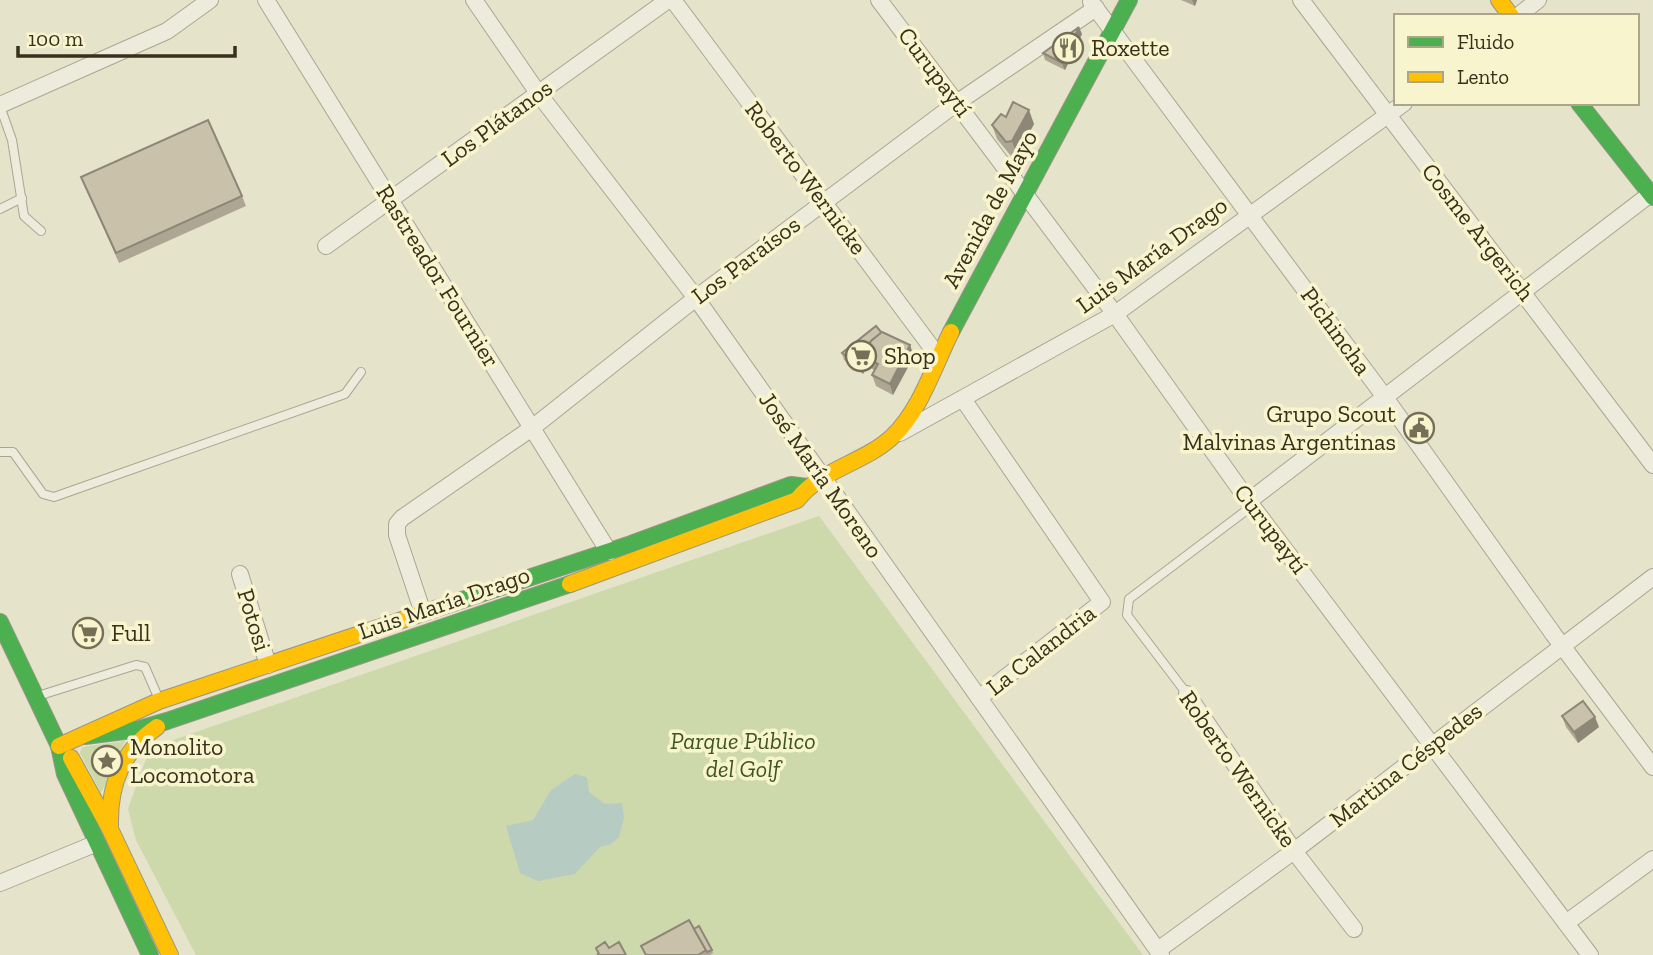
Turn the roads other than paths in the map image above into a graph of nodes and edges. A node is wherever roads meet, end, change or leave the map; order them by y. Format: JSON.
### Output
{"nodes":[{"id":1,"x":210,"y":0,"type":"edge"},
{"id":2,"x":267,"y":0,"type":"edge"},
{"id":3,"x":474,"y":0,"type":"edge"},
{"id":4,"x":671,"y":0,"type":"edge"},
{"id":5,"x":879,"y":0,"type":"edge"},
{"id":6,"x":1129,"y":0,"type":"edge"},
{"id":7,"x":1301,"y":0,"type":"edge"},
{"id":8,"x":1538,"y":0,"type":"edge"},
{"id":9,"x":1093,"y":4,"type":"edge"},
{"id":10,"x":1520,"y":14,"type":"edge"},
{"id":11,"x":1113,"y":31,"type":"junction"},
{"id":12,"x":538,"y":93,"type":"junction"},
{"id":13,"x":958,"y":102,"type":"junction"},
{"id":14,"x":1402,"y":105,"type":"edge"},
{"id":15,"x":1581,"y":105,"type":"edge"},
{"id":16,"x":0,"y":106,"type":"edge"},
{"id":17,"x":1388,"y":116,"type":"junction"},
{"id":18,"x":1024,"y":193,"type":"junction"},
{"id":19,"x":1652,"y":194,"type":"edge"},
{"id":20,"x":22,"y":198,"type":"junction"},
{"id":21,"x":392,"y":201,"type":"junction"},
{"id":22,"x":823,"y":201,"type":"junction"},
{"id":23,"x":0,"y":209,"type":"edge"},
{"id":24,"x":1249,"y":213,"type":"junction"},
{"id":25,"x":41,"y":231,"type":"dead end"},
{"id":26,"x":326,"y":246,"type":"dead end"},
{"id":27,"x":1522,"y":289,"type":"junction"},
{"id":28,"x":696,"y":298,"type":"junction"},
{"id":29,"x":1115,"y":314,"type":"junction"},
{"id":30,"x":938,"y":356,"type":"junction"},
{"id":31,"x":361,"y":372,"type":"dead end"},
{"id":32,"x":1384,"y":396,"type":"junction"},
{"id":33,"x":964,"y":399,"type":"junction"},
{"id":34,"x":532,"y":428,"type":"junction"},
{"id":35,"x":890,"y":439,"type":"junction"},
{"id":36,"x":0,"y":453,"type":"edge"},
{"id":37,"x":1653,"y":466,"type":"edge"},
{"id":38,"x":823,"y":479,"type":"junction"},
{"id":39,"x":807,"y":487,"type":"junction"},
{"id":40,"x":1251,"y":504,"type":"junction"},
{"id":41,"x":609,"y":552,"type":"junction"},
{"id":42,"x":240,"y":574,"type":"dead end"},
{"id":43,"x":1653,"y":577,"type":"edge"},
{"id":44,"x":1126,"y":606,"type":"joint"},
{"id":45,"x":423,"y":613,"type":"junction"},
{"id":46,"x":0,"y":622,"type":"edge"},
{"id":47,"x":5,"y":646,"type":"edge"},
{"id":48,"x":1562,"y":646,"type":"junction"},
{"id":49,"x":268,"y":666,"type":"junction"},
{"id":50,"x":1187,"y":694,"type":"joint"},
{"id":51,"x":35,"y":696,"type":"junction"},
{"id":52,"x":979,"y":698,"type":"junction"},
{"id":53,"x":159,"y":701,"type":"junction"},
{"id":54,"x":167,"y":721,"type":"junction"},
{"id":55,"x":85,"y":736,"type":"junction"},
{"id":56,"x":1433,"y":744,"type":"junction"},
{"id":57,"x":60,"y":746,"type":"junction"},
{"id":58,"x":1653,"y":767,"type":"edge"},
{"id":59,"x":110,"y":829,"type":"junction"},
{"id":60,"x":97,"y":843,"type":"junction"},
{"id":61,"x":1294,"y":851,"type":"junction"},
{"id":62,"x":1653,"y":859,"type":"edge"},
{"id":63,"x":0,"y":883,"type":"edge"},
{"id":64,"x":1566,"y":923,"type":"junction"},
{"id":65,"x":1354,"y":929,"type":"dead end"},
{"id":66,"x":1159,"y":953,"type":"edge"},
{"id":67,"x":150,"y":955,"type":"edge"},
{"id":68,"x":170,"y":955,"type":"edge"},
{"id":69,"x":1590,"y":955,"type":"edge"}],
"edges":[{"from":1,"to":16,"type":"street"},
{"from":2,"to":21,"type":"street","name":"Rastreador Fournier"},
{"from":3,"to":12,"type":"street","name":"José María Moreno"},
{"from":4,"to":12,"type":"street","name":"Los Plátanos"},
{"from":4,"to":22,"type":"street","name":"Roberto Wernicke"},
{"from":5,"to":13,"type":"street","name":"Curupaytí"},
{"from":6,"to":11,"type":"main road","name":"Avenida de Mayo"},
{"from":7,"to":17,"type":"street","name":"Cosme Argerich"},
{"from":8,"to":10,"type":"street"},
{"from":9,"to":11,"type":"street","name":"Pichincha"},
{"from":9,"to":13,"type":"street","name":"Los Paraísos"},
{"from":11,"to":18,"type":"main road","name":"Avenida de Mayo"},
{"from":11,"to":24,"type":"street","name":"Pichincha"},
{"from":12,"to":21,"type":"street","name":"Los Plátanos"},
{"from":12,"to":28,"type":"street","name":"José María Moreno"},
{"from":13,"to":18,"type":"street","name":"Curupaytí"},
{"from":13,"to":22,"type":"street","name":"Los Paraísos"},
{"from":14,"to":17,"type":"street","name":"Luis María Drago"},
{"from":15,"to":19,"type":"main road"},
{"from":16,"to":20,"type":"lane"},
{"from":17,"to":24,"type":"street","name":"Luis María Drago"},
{"from":17,"to":27,"type":"street","name":"Cosme Argerich"},
{"from":18,"to":29,"type":"street","name":"Curupaytí"},
{"from":18,"to":30,"type":"main road","name":"Avenida de Mayo"},
{"from":19,"to":27,"type":"street","name":"La Calandria"},
{"from":20,"to":23,"type":"lane"},
{"from":20,"to":25,"type":"lane"},
{"from":21,"to":26,"type":"street","name":"Los Plátanos"},
{"from":21,"to":34,"type":"street","name":"Rastreador Fournier"},
{"from":22,"to":28,"type":"street","name":"Los Paraísos"},
{"from":22,"to":30,"type":"street","name":"Roberto Wernicke"},
{"from":24,"to":29,"type":"street","name":"Luis María Drago"},
{"from":24,"to":32,"type":"street","name":"Pichincha"},
{"from":27,"to":32,"type":"street","name":"La Calandria"},
{"from":27,"to":37,"type":"street","name":"Cosme Argerich"},
{"from":28,"to":34,"type":"street","name":"Los Paraísos"},
{"from":28,"to":38,"type":"street","name":"José María Moreno"},
{"from":29,"to":33,"type":"street","name":"Luis María Drago"},
{"from":29,"to":40,"type":"street","name":"Curupaytí"},
{"from":30,"to":35,"type":"main road","name":"Avenida de Mayo"},
{"from":31,"to":36,"type":"lane"},
{"from":32,"to":40,"type":"street","name":"La Calandria"},
{"from":32,"to":48,"type":"street","name":"Pichincha"},
{"from":33,"to":35,"type":"street","name":"Luis María Drago"},
{"from":33,"to":52,"type":"street","name":"La Calandria"},
{"from":34,"to":41,"type":"street","name":"Rastreador Fournier"},
{"from":34,"to":45,"type":"street","name":"Los Paraísos"},
{"from":35,"to":38,"type":"main road","name":"Luis María Drago"},
{"from":38,"to":39,"type":"main road","name":"Luis María Drago"},
{"from":38,"to":52,"type":"street","name":"José María Moreno"},
{"from":39,"to":41,"type":"main road","name":"Luis María Drago"},
{"from":39,"to":54,"type":"main road","name":"Luis María Drago"},
{"from":40,"to":44,"type":"lane","name":"La Calandria"},
{"from":40,"to":56,"type":"street","name":"Curupaytí"},
{"from":41,"to":45,"type":"main road","name":"Luis María Drago"},
{"from":42,"to":49,"type":"street","name":"Potosi"},
{"from":43,"to":48,"type":"street","name":"Martina Céspedes"},
{"from":44,"to":50,"type":"lane","name":"Roberto Wernicke"},
{"from":45,"to":49,"type":"main road","name":"Luis María Drago"},
{"from":46,"to":47,"type":"main road"},
{"from":47,"to":51,"type":"main road"},
{"from":48,"to":56,"type":"street","name":"Martina Céspedes"},
{"from":48,"to":58,"type":"street","name":"Pichincha"},
{"from":49,"to":53,"type":"main road","name":"Luis María Drago"},
{"from":50,"to":61,"type":"street","name":"Roberto Wernicke"},
{"from":51,"to":53,"type":"lane"},
{"from":51,"to":57,"type":"main road"},
{"from":52,"to":66,"type":"street","name":"José María Moreno"},
{"from":53,"to":55,"type":"main road","name":"Luis María Drago"},
{"from":54,"to":55,"type":"main road","name":"Luis María Drago"},
{"from":54,"to":59,"type":"main road"},
{"from":55,"to":57,"type":"main road","name":"Luis María Drago"},
{"from":56,"to":61,"type":"street","name":"Martina Céspedes"},
{"from":56,"to":64,"type":"street","name":"Curupaytí"},
{"from":57,"to":59,"type":"main road"},
{"from":57,"to":60,"type":"main road"},
{"from":59,"to":68,"type":"main road"},
{"from":60,"to":63,"type":"street"},
{"from":60,"to":67,"type":"main road"},
{"from":61,"to":65,"type":"street","name":"Roberto Wernicke"},
{"from":61,"to":66,"type":"street","name":"Martina Céspedes"},
{"from":62,"to":64,"type":"street"},
{"from":64,"to":69,"type":"street","name":"Curupaytí"}]}
